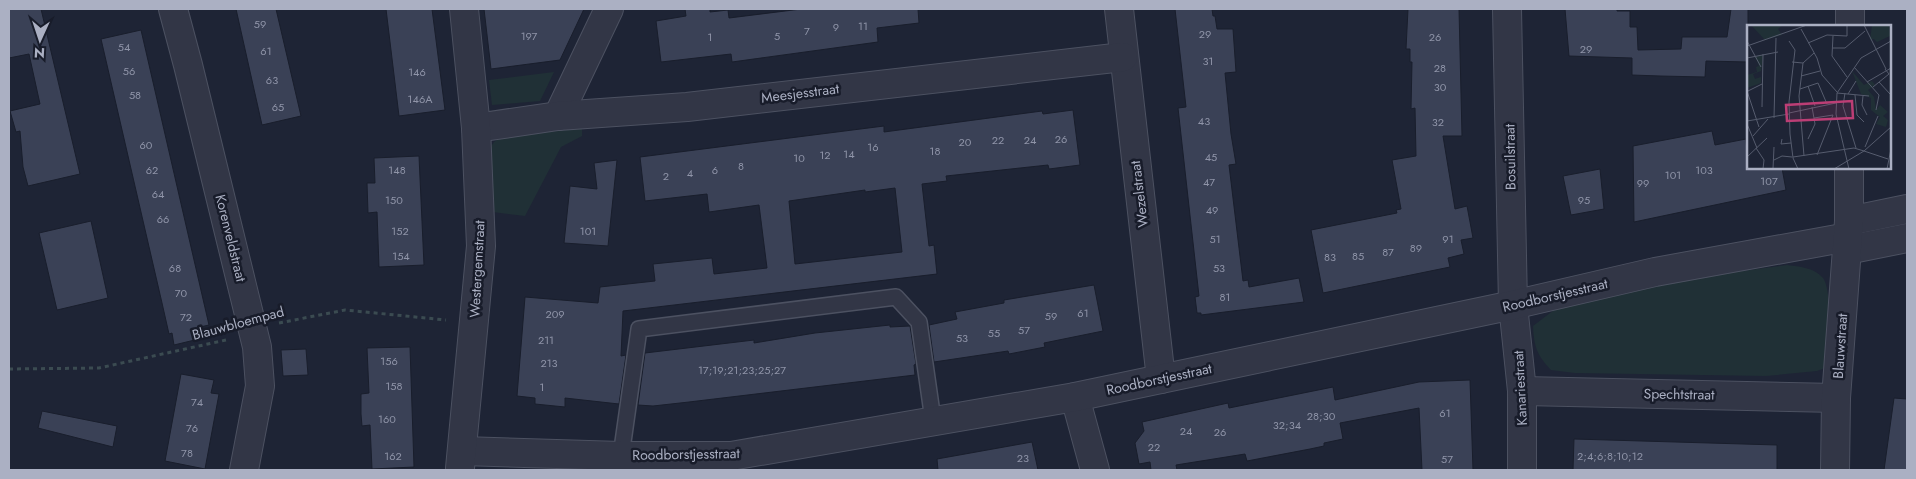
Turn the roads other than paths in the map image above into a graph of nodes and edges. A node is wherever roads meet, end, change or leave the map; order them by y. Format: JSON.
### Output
{"nodes":[{"id":1,"x":173,"y":9,"type":"edge"},
{"id":2,"x":464,"y":9,"type":"edge"},
{"id":3,"x":608,"y":9,"type":"edge"},
{"id":4,"x":1119,"y":9,"type":"edge"},
{"id":5,"x":1507,"y":9,"type":"edge"},
{"id":6,"x":1850,"y":9,"type":"edge"},
{"id":7,"x":1850,"y":25,"type":"edge"},
{"id":8,"x":1123,"y":57,"type":"junction"},
{"id":9,"x":558,"y":116,"type":"junction"},
{"id":10,"x":476,"y":128,"type":"junction"},
{"id":11,"x":1849,"y":169,"type":"edge"},
{"id":12,"x":1907,"y":210,"type":"edge"},
{"id":13,"x":1848,"y":236,"type":"junction"},
{"id":14,"x":1907,"y":238,"type":"edge"},
{"id":15,"x":1513,"y":305,"type":"junction"},
{"id":16,"x":1160,"y":379,"type":"junction"},
{"id":17,"x":1522,"y":391,"type":"junction"},
{"id":18,"x":1075,"y":397,"type":"junction"},
{"id":19,"x":1836,"y":398,"type":"junction"},
{"id":20,"x":933,"y":420,"type":"junction"},
{"id":21,"x":621,"y":456,"type":"junction"},
{"id":22,"x":461,"y":461,"type":"edge"},
{"id":23,"x":733,"y":463,"type":"edge"},
{"id":24,"x":244,"y":470,"type":"edge"},
{"id":25,"x":1095,"y":470,"type":"edge"},
{"id":26,"x":1522,"y":470,"type":"edge"},
{"id":27,"x":1835,"y":470,"type":"edge"}],
"edges":[{"from":1,"to":24,"type":"street","name":"Korenveldstraat"},
{"from":2,"to":10,"type":"street","name":"Westergemstraat"},
{"from":3,"to":9,"type":"street"},
{"from":4,"to":8,"type":"street","name":"Wezelstraat"},
{"from":5,"to":15,"type":"street","name":"Bosuilstraat"},
{"from":6,"to":7,"type":"street"},
{"from":8,"to":9,"type":"street","name":"Meesjesstraat"},
{"from":8,"to":16,"type":"street","name":"Wezelstraat"},
{"from":9,"to":10,"type":"street","name":"Meesjesstraat"},
{"from":10,"to":22,"type":"street","name":"Westergemstraat"},
{"from":11,"to":13,"type":"street","name":"Blauwstraat"},
{"from":12,"to":13,"type":"street","name":"Roodborstjesstraat"},
{"from":13,"to":14,"type":"street","name":"Roodborstjesstraat"},
{"from":13,"to":15,"type":"street","name":"Roodborstjesstraat"},
{"from":13,"to":19,"type":"street","name":"Blauwstraat"},
{"from":15,"to":16,"type":"street","name":"Roodborstjesstraat"},
{"from":15,"to":17,"type":"street","name":"Kanariestraat"},
{"from":16,"to":18,"type":"street","name":"Roodborstjesstraat"},
{"from":17,"to":19,"type":"street","name":"Spechtstraat"},
{"from":17,"to":26,"type":"street","name":"Kanariestraat"},
{"from":18,"to":20,"type":"street","name":"Roodborstjesstraat"},
{"from":18,"to":25,"type":"street"},
{"from":19,"to":27,"type":"street","name":"Blauwstraat"},
{"from":20,"to":21,"type":"lane"},
{"from":20,"to":23,"type":"street","name":"Roodborstjesstraat"},
{"from":21,"to":22,"type":"street","name":"Roodborstjesstraat"},
{"from":21,"to":23,"type":"street","name":"Roodborstjesstraat"}]}
